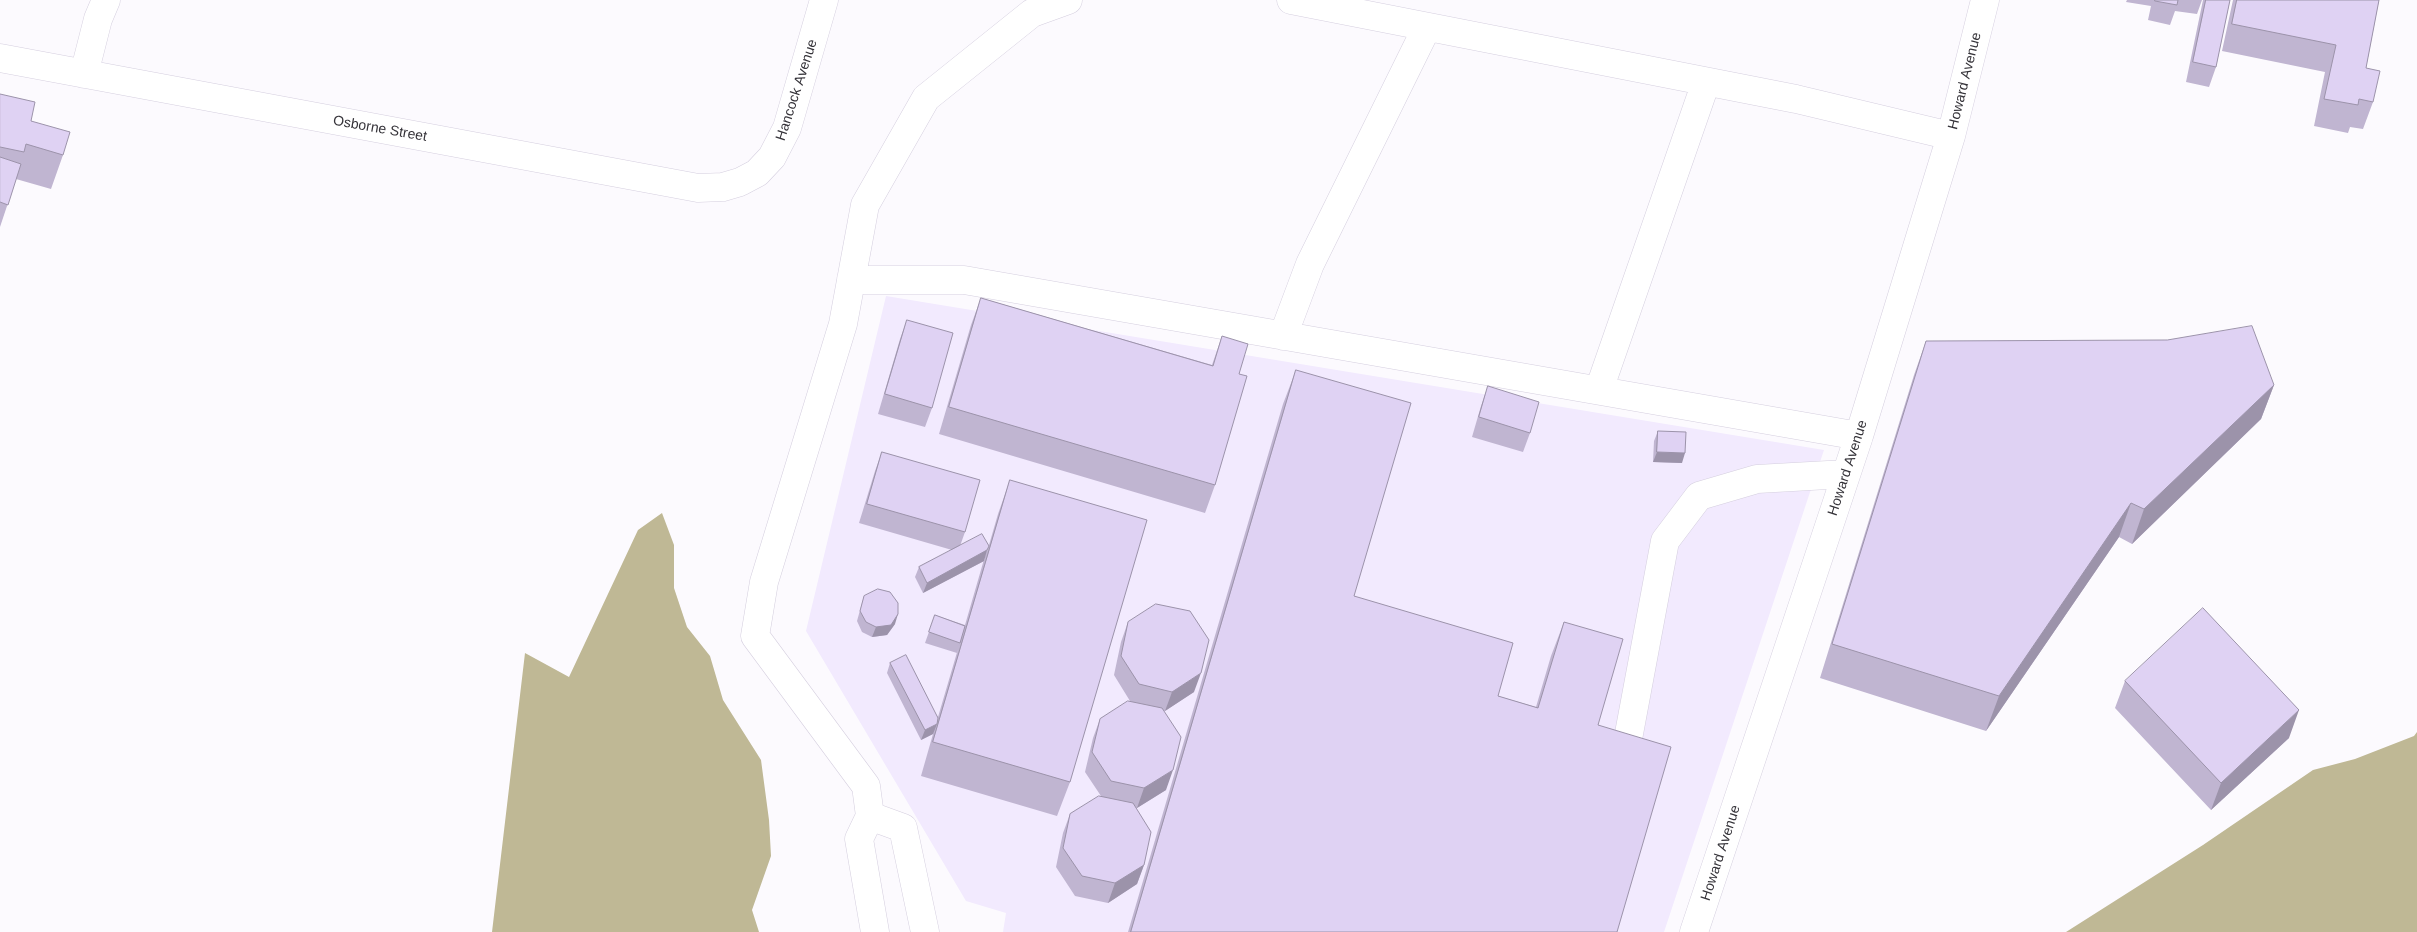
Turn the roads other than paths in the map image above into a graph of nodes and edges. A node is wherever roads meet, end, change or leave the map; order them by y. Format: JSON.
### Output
{"nodes":[{"id":1,"x":106,"y":0,"type":"edge"},
{"id":2,"x":824,"y":0,"type":"edge"},
{"id":3,"x":1068,"y":0,"type":"edge"},
{"id":4,"x":1291,"y":0,"type":"edge"},
{"id":5,"x":1986,"y":0,"type":"edge"},
{"id":6,"x":1427,"y":27,"type":"junction"},
{"id":7,"x":0,"y":58,"type":"edge"},
{"id":8,"x":84,"y":74,"type":"junction"},
{"id":9,"x":1706,"y":82,"type":"junction"},
{"id":10,"x":1951,"y":136,"type":"junction"},
{"id":11,"x":757,"y":173,"type":"joint"},
{"id":12,"x":851,"y":280,"type":"junction"},
{"id":13,"x":1283,"y":336,"type":"junction"},
{"id":14,"x":1598,"y":390,"type":"junction"},
{"id":15,"x":1859,"y":436,"type":"junction"},
{"id":16,"x":1846,"y":474,"type":"junction"},
{"id":17,"x":1622,"y":771,"type":"edge"},
{"id":18,"x":870,"y":816,"type":"junction"},
{"id":19,"x":875,"y":932,"type":"edge"},
{"id":20,"x":925,"y":932,"type":"edge"},
{"id":21,"x":1694,"y":932,"type":"edge"}],
"edges":[{"from":1,"to":8,"type":"street"},
{"from":2,"to":11,"type":"street","name":"Hancock Avenue"},
{"from":3,"to":12,"type":"street"},
{"from":4,"to":6,"type":"street"},
{"from":5,"to":10,"type":"street","name":"Howard Avenue"},
{"from":6,"to":9,"type":"street"},
{"from":6,"to":13,"type":"street"},
{"from":7,"to":8,"type":"street","name":"Osborne Street"},
{"from":8,"to":11,"type":"street","name":"Osborne Street"},
{"from":9,"to":10,"type":"street"},
{"from":9,"to":14,"type":"street"},
{"from":10,"to":15,"type":"street","name":"Howard Avenue"},
{"from":12,"to":13,"type":"street"},
{"from":12,"to":18,"type":"street"},
{"from":13,"to":14,"type":"street"},
{"from":14,"to":15,"type":"street"},
{"from":15,"to":16,"type":"street","name":"Howard Avenue"},
{"from":16,"to":17,"type":"street"},
{"from":16,"to":21,"type":"street","name":"Howard Avenue"},
{"from":18,"to":19,"type":"street"},
{"from":18,"to":20,"type":"street"}]}
